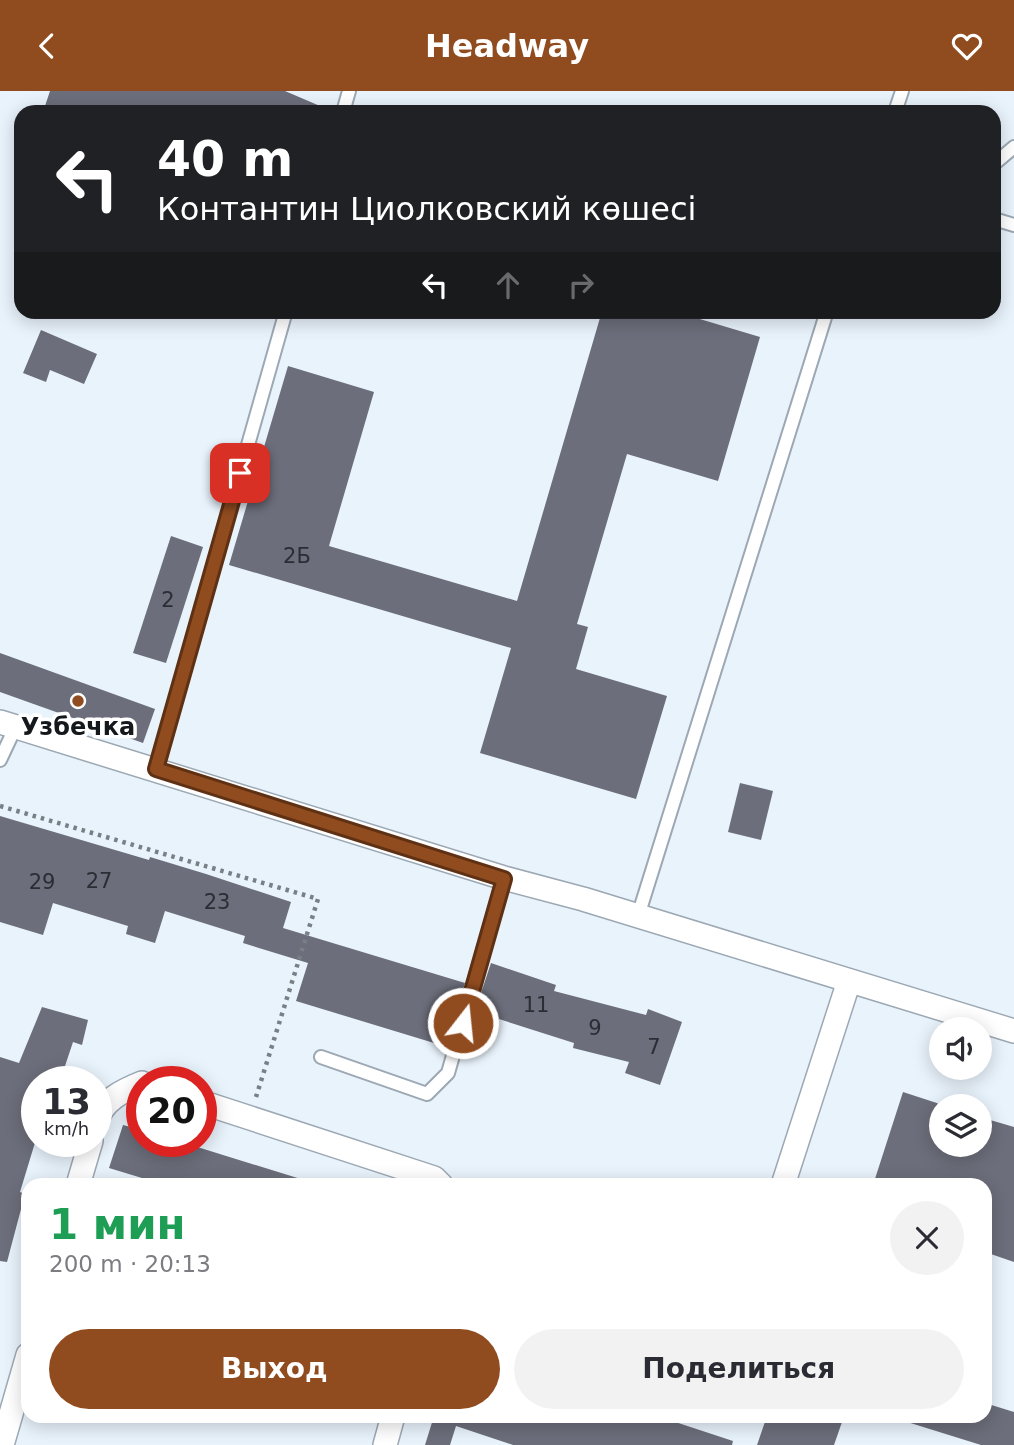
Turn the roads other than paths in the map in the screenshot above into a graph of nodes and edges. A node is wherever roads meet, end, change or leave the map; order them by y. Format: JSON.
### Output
{"nodes":[{"id":1,"x":284,"y":319,"type":"edge"},
{"id":2,"x":824,"y":319,"type":"edge"},
{"id":3,"x":8,"y":724,"type":"edge"},
{"id":4,"x":0,"y":760,"type":"edge"},
{"id":5,"x":156,"y":769,"type":"junction"},
{"id":6,"x":504,"y":879,"type":"junction"},
{"id":7,"x":638,"y":916,"type":"junction"},
{"id":8,"x":849,"y":981,"type":"junction"},
{"id":9,"x":1014,"y":1031,"type":"edge"},
{"id":10,"x":321,"y":1057,"type":"dead end"},
{"id":11,"x":126,"y":1089,"type":"edge"},
{"id":12,"x":112,"y":1099,"type":"edge"},
{"id":13,"x":217,"y":1107,"type":"edge"},
{"id":14,"x":86,"y":1157,"type":"edge"},
{"id":15,"x":80,"y":1178,"type":"edge"},
{"id":16,"x":435,"y":1178,"type":"edge"},
{"id":17,"x":785,"y":1178,"type":"edge"},
{"id":18,"x":21,"y":1379,"type":"edge"},
{"id":19,"x":391,"y":1423,"type":"edge"},
{"id":20,"x":2,"y":1445,"type":"edge"},
{"id":21,"x":385,"y":1445,"type":"edge"}],
"edges":[{"from":1,"to":5,"type":"lane"},
{"from":2,"to":7,"type":"lane"},
{"from":3,"to":4,"type":"lane"},
{"from":3,"to":5,"type":"street"},
{"from":5,"to":6,"type":"street"},
{"from":6,"to":7,"type":"street"},
{"from":6,"to":10,"type":"lane"},
{"from":7,"to":8,"type":"street"},
{"from":8,"to":9,"type":"street"},
{"from":8,"to":17,"type":"street"},
{"from":11,"to":12,"type":"street"},
{"from":13,"to":16,"type":"street"},
{"from":14,"to":15,"type":"street"},
{"from":18,"to":20,"type":"street"},
{"from":19,"to":21,"type":"street"}]}
